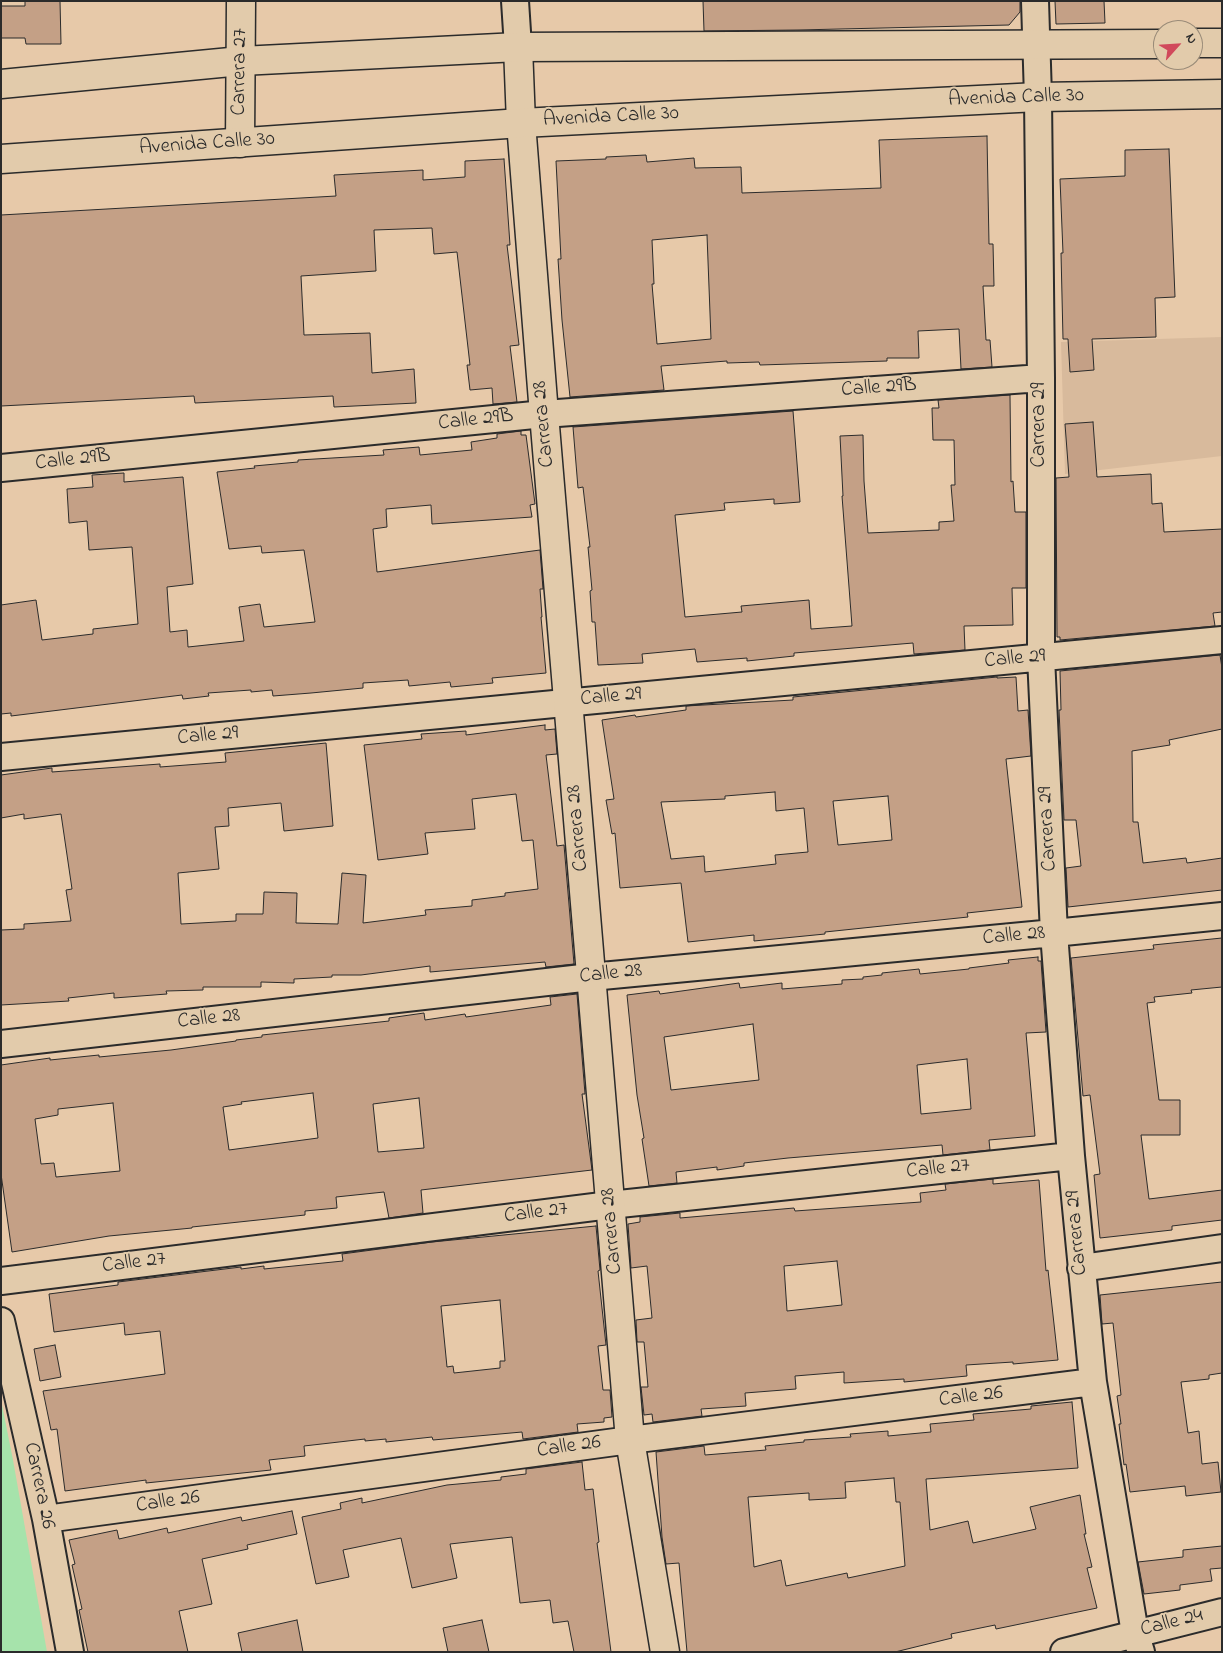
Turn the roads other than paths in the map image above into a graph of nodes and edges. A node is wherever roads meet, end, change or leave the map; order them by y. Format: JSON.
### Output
{"nodes":[{"id":1,"x":242,"y":1,"type":"edge"},
{"id":2,"x":515,"y":1,"type":"edge"},
{"id":3,"x":1034,"y":1,"type":"edge"},
{"id":4,"x":1203,"y":43,"type":"edge"},
{"id":5,"x":1222,"y":43,"type":"edge"},
{"id":6,"x":1153,"y":44,"type":"edge"},
{"id":7,"x":1036,"y":45,"type":"junction"},
{"id":8,"x":518,"y":47,"type":"junction"},
{"id":9,"x":241,"y":61,"type":"junction"},
{"id":10,"x":1,"y":84,"type":"edge"},
{"id":11,"x":1222,"y":94,"type":"edge"},
{"id":12,"x":1038,"y":97,"type":"junction"},
{"id":13,"x":522,"y":123,"type":"junction"},
{"id":14,"x":240,"y":143,"type":"junction"},
{"id":15,"x":1,"y":159,"type":"edge"},
{"id":16,"x":1041,"y":378,"type":"junction"},
{"id":17,"x":544,"y":414,"type":"junction"},
{"id":18,"x":1,"y":468,"type":"edge"},
{"id":19,"x":1222,"y":640,"type":"edge"},
{"id":20,"x":1041,"y":657,"type":"junction"},
{"id":21,"x":568,"y":702,"type":"junction"},
{"id":22,"x":1,"y":756,"type":"edge"},
{"id":23,"x":1222,"y":916,"type":"edge"},
{"id":24,"x":1054,"y":933,"type":"junction"},
{"id":25,"x":591,"y":977,"type":"junction"},
{"id":26,"x":1,"y":1044,"type":"edge"},
{"id":27,"x":1071,"y":1156,"type":"junction"},
{"id":28,"x":610,"y":1205,"type":"junction"},
{"id":29,"x":1222,"y":1248,"type":"edge"},
{"id":30,"x":1081,"y":1268,"type":"junction"},
{"id":31,"x":1,"y":1281,"type":"edge"},
{"id":32,"x":1,"y":1322,"type":"edge"},
{"id":33,"x":1094,"y":1382,"type":"junction"},
{"id":34,"x":630,"y":1440,"type":"junction"},
{"id":35,"x":46,"y":1519,"type":"junction"},
{"id":36,"x":1222,"y":1612,"type":"edge"},
{"id":37,"x":1138,"y":1643,"type":"edge"},
{"id":38,"x":70,"y":1652,"type":"edge"},
{"id":39,"x":665,"y":1652,"type":"edge"},
{"id":40,"x":1064,"y":1652,"type":"edge"}],
"edges":[{"from":1,"to":9,"type":"main road","name":"Carrera 27"},
{"from":2,"to":8,"type":"street","name":"Carrera 28"},
{"from":3,"to":7,"type":"street","name":"Carrera 29"},
{"from":4,"to":5,"type":"main road"},
{"from":6,"to":7,"type":"main road"},
{"from":7,"to":8,"type":"main road"},
{"from":7,"to":12,"type":"street","name":"Carrera 29"},
{"from":8,"to":9,"type":"main road"},
{"from":8,"to":13,"type":"main road","name":"Carrera 28"},
{"from":9,"to":10,"type":"main road"},
{"from":9,"to":14,"type":"main road","name":"Carrera 27"},
{"from":11,"to":12,"type":"main road","name":"Avenida Calle 30"},
{"from":12,"to":13,"type":"main road","name":"Avenida Calle 30"},
{"from":12,"to":16,"type":"street","name":"Carrera 29"},
{"from":13,"to":14,"type":"main road","name":"Avenida Calle 30"},
{"from":13,"to":17,"type":"main road","name":"Carrera 28"},
{"from":14,"to":15,"type":"main road","name":"Avenida Calle 30"},
{"from":16,"to":17,"type":"street","name":"Calle 29B"},
{"from":16,"to":20,"type":"street","name":"Carrera 29"},
{"from":17,"to":18,"type":"street","name":"Calle 29B"},
{"from":17,"to":21,"type":"main road","name":"Carrera 28"},
{"from":19,"to":20,"type":"street","name":"Calle 29"},
{"from":20,"to":21,"type":"street","name":"Calle 29"},
{"from":20,"to":24,"type":"street","name":"Carrera 29"},
{"from":21,"to":22,"type":"street","name":"Calle 29"},
{"from":21,"to":25,"type":"main road","name":"Carrera 28"},
{"from":23,"to":24,"type":"street","name":"Calle 28"},
{"from":24,"to":25,"type":"street","name":"Calle 28"},
{"from":24,"to":27,"type":"street","name":"Carrera 29"},
{"from":25,"to":26,"type":"street","name":"Calle 28"},
{"from":25,"to":28,"type":"main road","name":"Carrera 28"},
{"from":27,"to":28,"type":"street","name":"Calle 27"},
{"from":27,"to":30,"type":"street","name":"Carrera 29"},
{"from":28,"to":31,"type":"street","name":"Calle 27"},
{"from":28,"to":34,"type":"main road","name":"Carrera 28"},
{"from":29,"to":30,"type":"street"},
{"from":30,"to":33,"type":"street","name":"Carrera 29"},
{"from":32,"to":35,"type":"street","name":"Carrera 26"},
{"from":33,"to":34,"type":"street","name":"Calle 26"},
{"from":33,"to":37,"type":"street","name":"Carrera 29"},
{"from":34,"to":35,"type":"street","name":"Calle 26"},
{"from":34,"to":39,"type":"main road","name":"Carrera 28"},
{"from":35,"to":38,"type":"street","name":"Carrera 26"},
{"from":36,"to":37,"type":"street","name":"Calle 24"},
{"from":37,"to":40,"type":"street","name":"Calle 24"}]}
